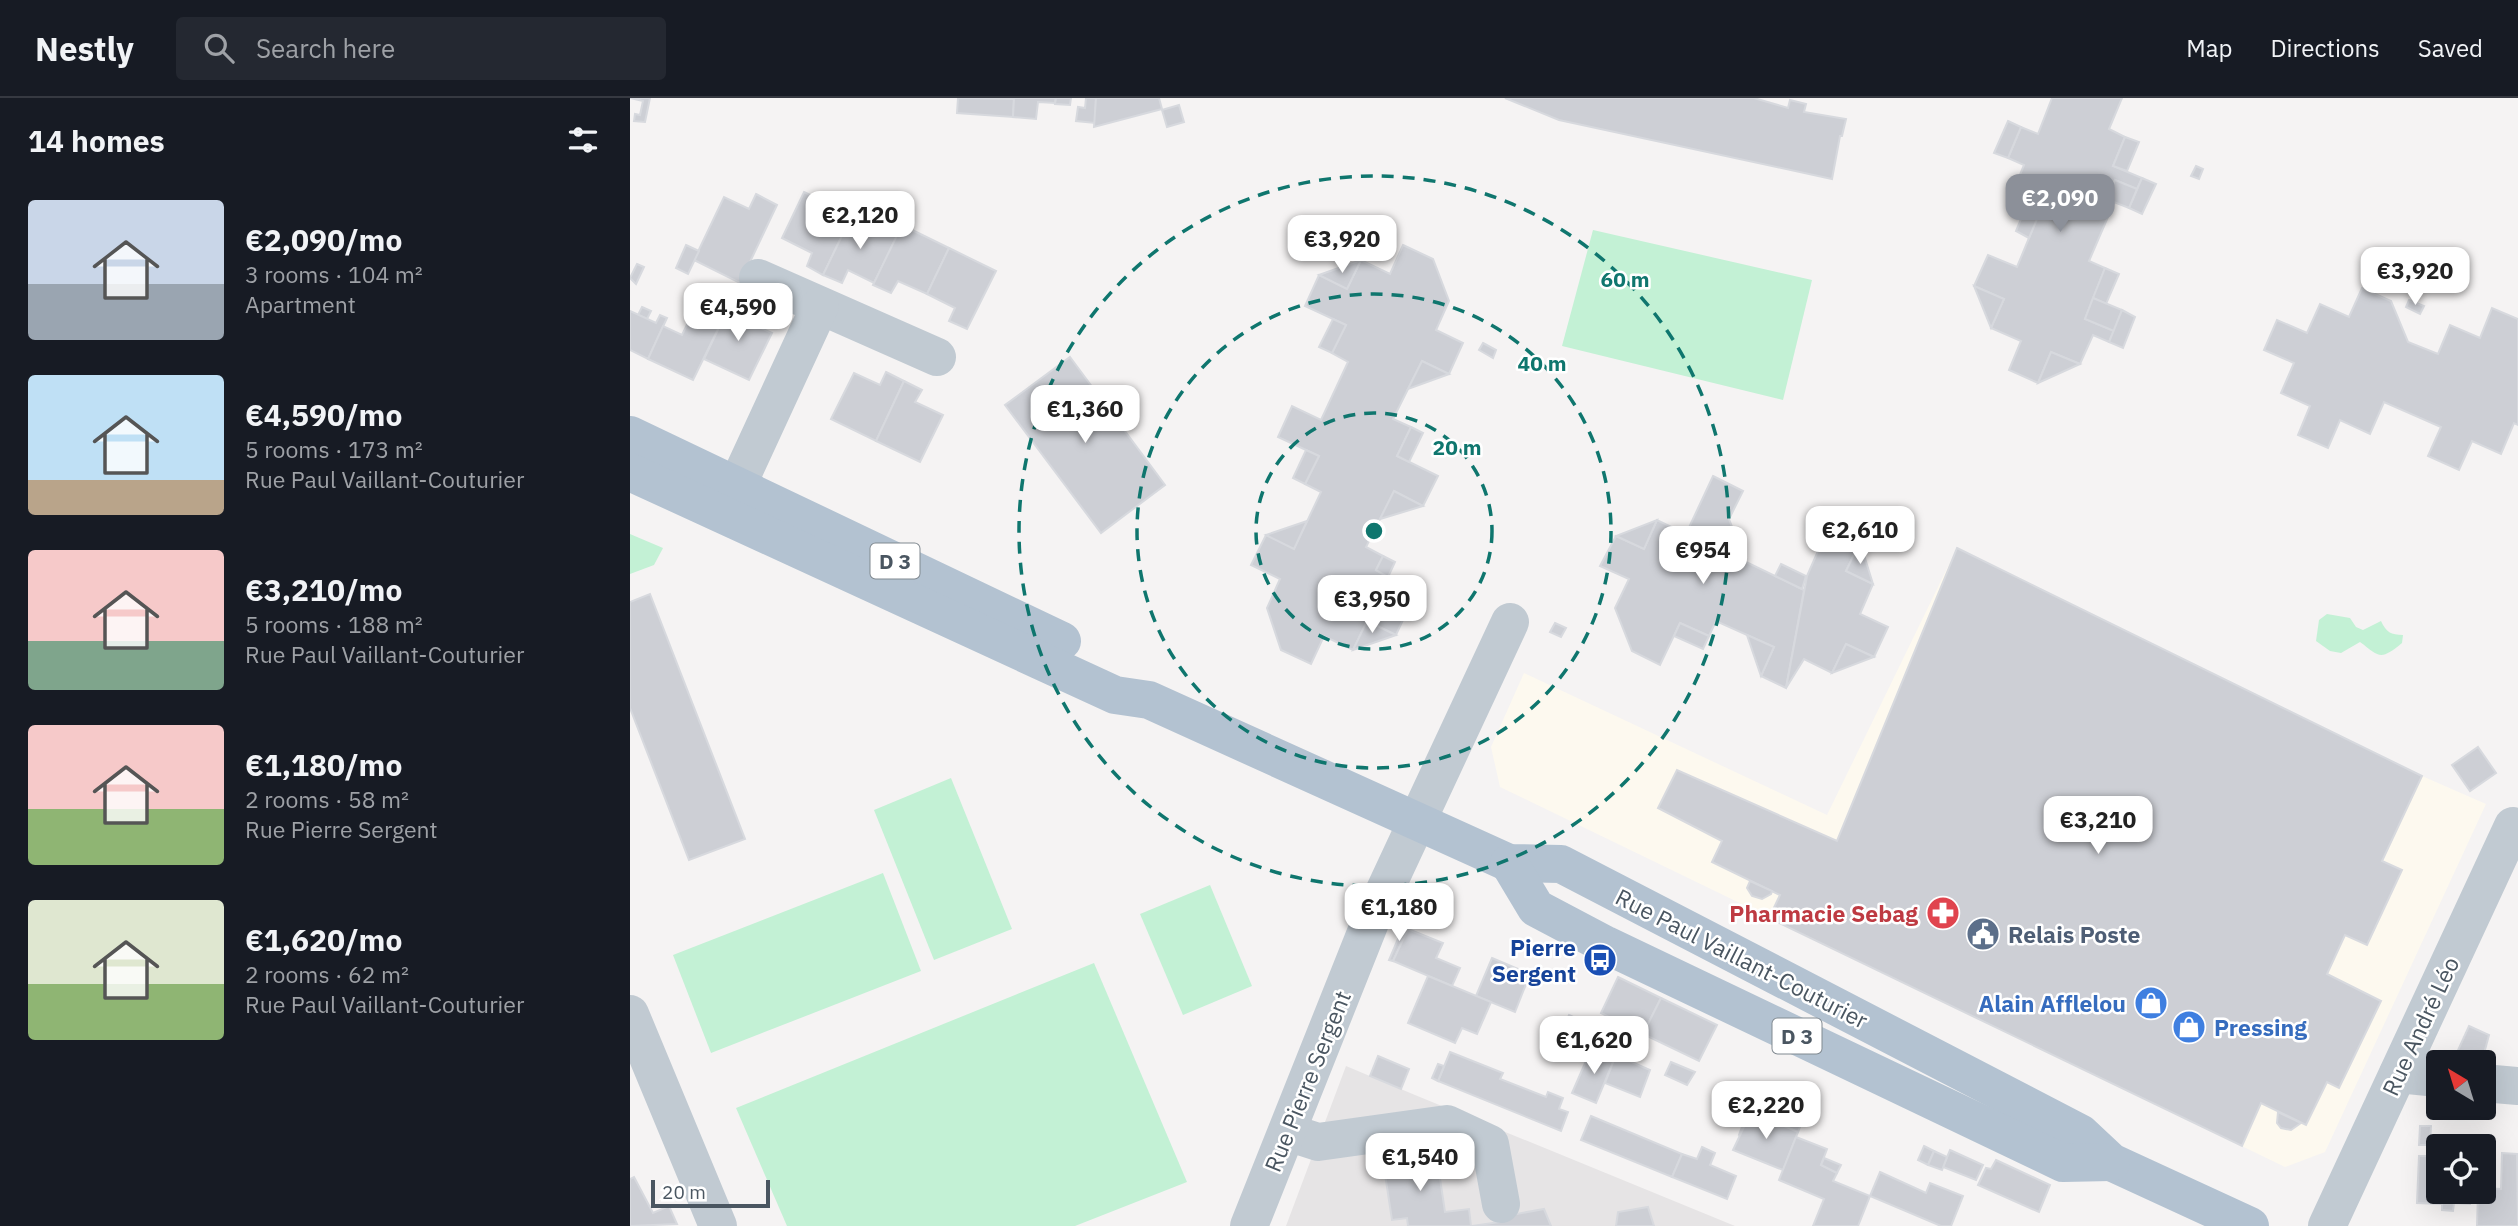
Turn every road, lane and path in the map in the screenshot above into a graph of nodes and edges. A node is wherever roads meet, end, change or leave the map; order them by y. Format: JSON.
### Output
{"nodes":[{"id":1,"x":758,"y":278,"type":"dead end"},
{"id":2,"x":820,"y":306,"type":"junction"},
{"id":3,"x":937,"y":357,"type":"dead end"},
{"id":4,"x":630,"y":435,"type":"edge"},
{"id":5,"x":630,"y":472,"type":"edge"},
{"id":6,"x":731,"y":500,"type":"junction"},
{"id":7,"x":1510,"y":622,"type":"dead end"},
{"id":8,"x":1415,"y":821,"type":"junction"},
{"id":9,"x":2513,"y":826,"type":"dead end"},
{"id":10,"x":1509,"y":863,"type":"junction"},
{"id":11,"x":630,"y":1014,"type":"edge"},
{"id":12,"x":2398,"y":1074,"type":"junction"},
{"id":13,"x":2426,"y":1077,"type":"edge"},
{"id":14,"x":2496,"y":1084,"type":"edge"},
{"id":15,"x":2518,"y":1086,"type":"edge"},
{"id":16,"x":1287,"y":1132,"type":"junction"},
{"id":17,"x":2111,"y":1162,"type":"junction"},
{"id":18,"x":1501,"y":1205,"type":"dead end"},
{"id":19,"x":718,"y":1226,"type":"edge"},
{"id":20,"x":1249,"y":1226,"type":"edge"},
{"id":21,"x":2250,"y":1226,"type":"edge"},
{"id":22,"x":2327,"y":1226,"type":"edge"}],
"edges":[{"from":1,"to":2,"type":"street"},
{"from":2,"to":3,"type":"street"},
{"from":2,"to":6,"type":"street"},
{"from":4,"to":6,"type":"main road","name":"Rue Paul Vaillant-Couturier","number":"D 3"},
{"from":5,"to":6,"type":"main road","name":"Rue Paul Vaillant-Couturier","number":"D 3"},
{"from":6,"to":8,"type":"main road","name":"Rue Paul Vaillant-Couturier","number":"D 3"},
{"from":7,"to":8,"type":"street","name":"Rue Pierre Sergent"},
{"from":8,"to":10,"type":"main road","name":"Rue Paul Vaillant-Couturier","number":"D 3"},
{"from":8,"to":16,"type":"street","name":"Rue Pierre Sergent"},
{"from":9,"to":12,"type":"street","name":"Rue André Léo"},
{"from":10,"to":17,"type":"main road","name":"Rue Paul Vaillant-Couturier","number":"D 3"},
{"from":10,"to":17,"type":"main road","name":"Rue Paul Vaillant-Couturier","number":"D 3"},
{"from":11,"to":19,"type":"street"},
{"from":12,"to":13,"type":"street"},
{"from":12,"to":22,"type":"street","name":"Rue André Léo"},
{"from":14,"to":15,"type":"street"},
{"from":16,"to":18,"type":"street"},
{"from":16,"to":20,"type":"street","name":"Rue Pierre Sergent"},
{"from":17,"to":21,"type":"main road","name":"Rue Paul Vaillant-Couturier","number":"D 3"}]}
